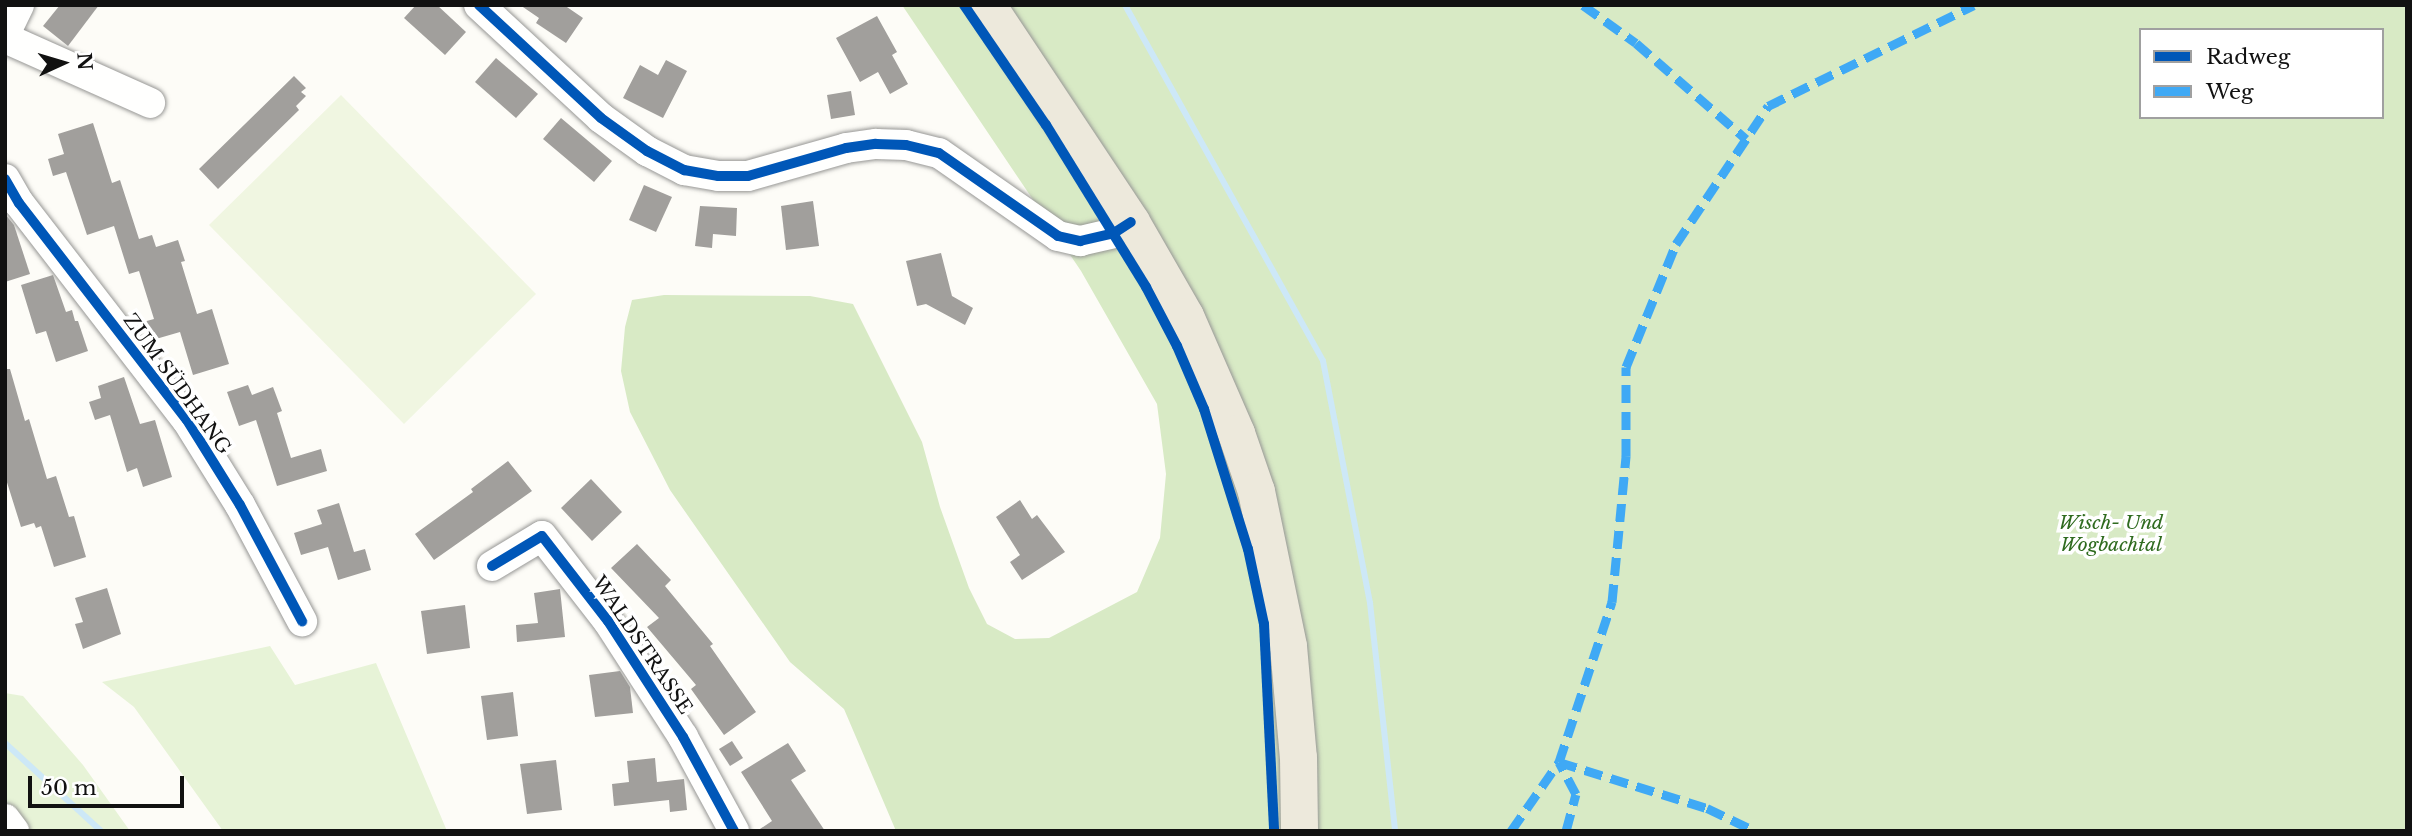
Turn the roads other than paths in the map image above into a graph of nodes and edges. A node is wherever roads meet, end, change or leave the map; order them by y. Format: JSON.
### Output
{"nodes":[{"id":1,"x":19,"y":5,"type":"edge"},
{"id":2,"x":479,"y":5,"type":"edge"},
{"id":3,"x":986,"y":5,"type":"edge"},
{"id":4,"x":5,"y":36,"type":"edge"},
{"id":5,"x":150,"y":103,"type":"dead end"},
{"id":6,"x":5,"y":179,"type":"edge"},
{"id":7,"x":1131,"y":222,"type":"junction"},
{"id":8,"x":492,"y":566,"type":"dead end"},
{"id":9,"x":302,"y":621,"type":"dead end"},
{"id":10,"x":5,"y":820,"type":"edge"},
{"id":11,"x":14,"y":831,"type":"edge"},
{"id":12,"x":734,"y":831,"type":"edge"},
{"id":13,"x":1300,"y":831,"type":"edge"}],
"edges":[{"from":1,"to":4,"type":"street"},
{"from":2,"to":7,"type":"street"},
{"from":3,"to":7,"type":"main road"},
{"from":4,"to":5,"type":"street"},
{"from":6,"to":9,"type":"street","name":"ZUM SÜDHANG"},
{"from":7,"to":13,"type":"main road"},
{"from":8,"to":12,"type":"street","name":"WALDSTRASSE"},
{"from":10,"to":11,"type":"street"}]}
